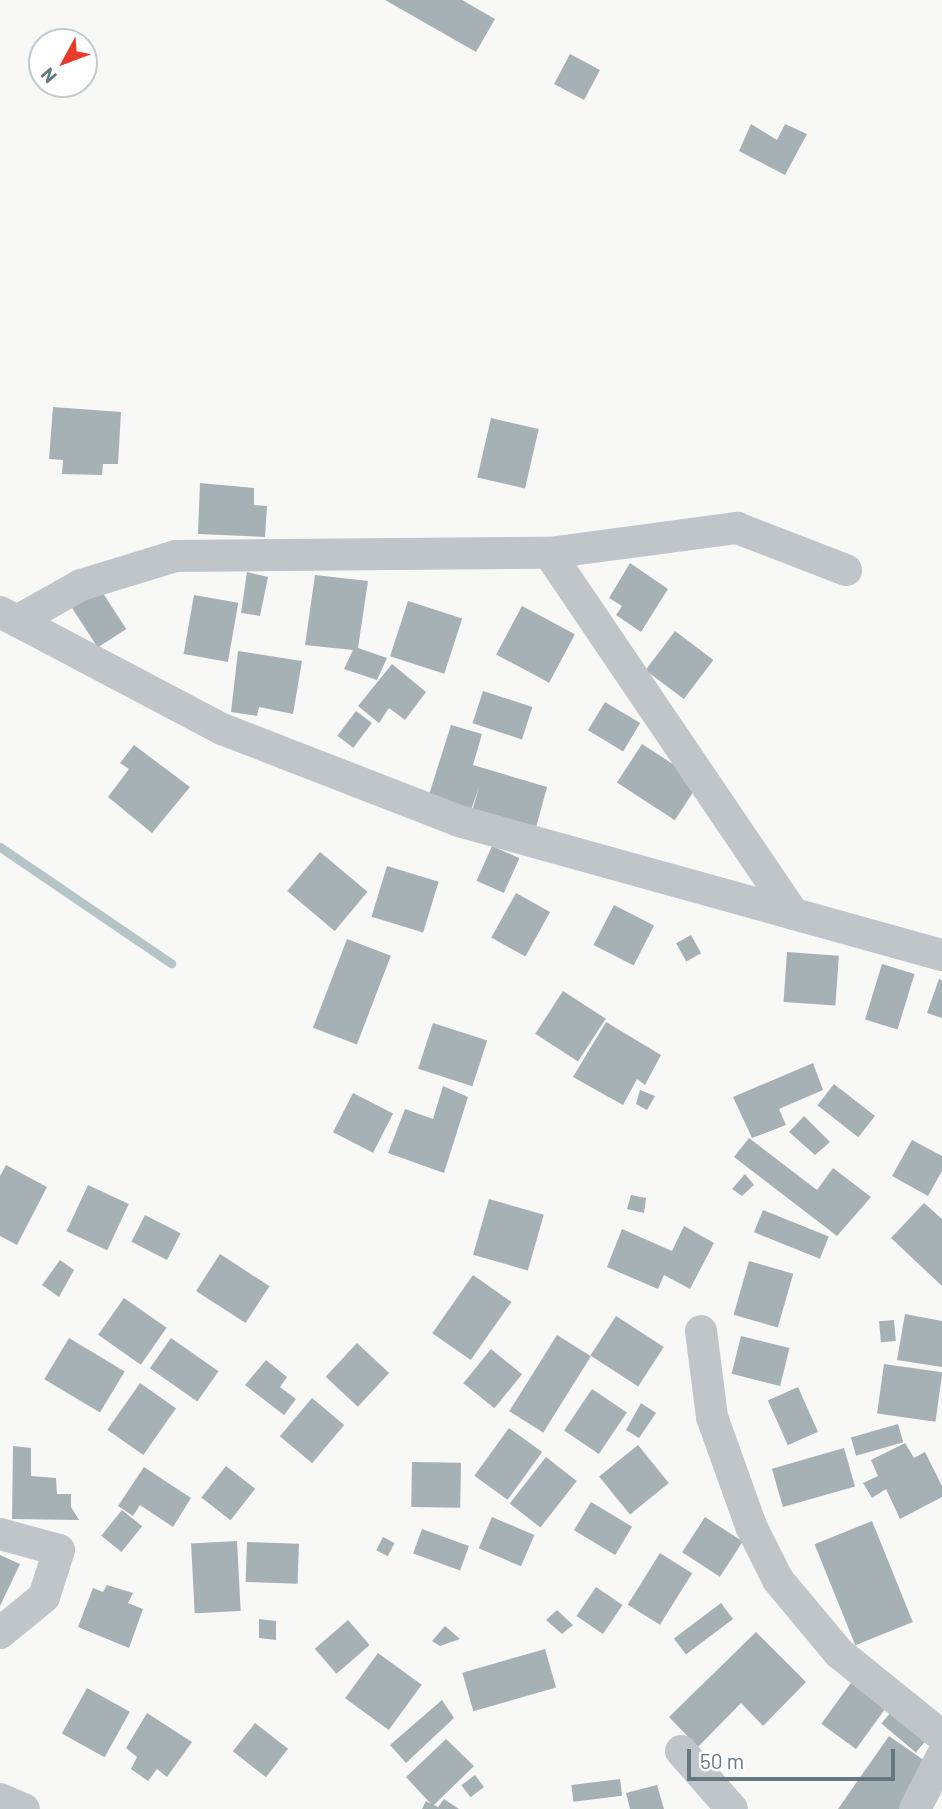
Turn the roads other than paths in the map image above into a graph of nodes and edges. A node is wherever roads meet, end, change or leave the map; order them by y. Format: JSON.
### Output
{"nodes":[{"id":1,"x":549,"y":553,"type":"junction"},
{"id":2,"x":846,"y":570,"type":"dead end"},
{"id":3,"x":9,"y":616,"type":"edge"},
{"id":4,"x":793,"y":914,"type":"junction"},
{"id":5,"x":942,"y":955,"type":"edge"},
{"id":6,"x":701,"y":1331,"type":"dead end"},
{"id":7,"x":0,"y":1534,"type":"edge"},
{"id":8,"x":0,"y":1633,"type":"edge"},
{"id":9,"x":942,"y":1736,"type":"edge"},
{"id":10,"x":681,"y":1751,"type":"dead end"},
{"id":11,"x":942,"y":1756,"type":"edge"},
{"id":12,"x":0,"y":1799,"type":"edge"},
{"id":13,"x":24,"y":1809,"type":"edge"},
{"id":14,"x":732,"y":1809,"type":"edge"},
{"id":15,"x":915,"y":1809,"type":"edge"}],
"edges":[{"from":1,"to":2,"type":"street"},
{"from":1,"to":3,"type":"street"},
{"from":1,"to":4,"type":"street"},
{"from":3,"to":4,"type":"street"},
{"from":4,"to":5,"type":"street"},
{"from":6,"to":9,"type":"street"},
{"from":7,"to":8,"type":"street"},
{"from":10,"to":14,"type":"street"},
{"from":11,"to":15,"type":"street"},
{"from":12,"to":13,"type":"street"}]}
